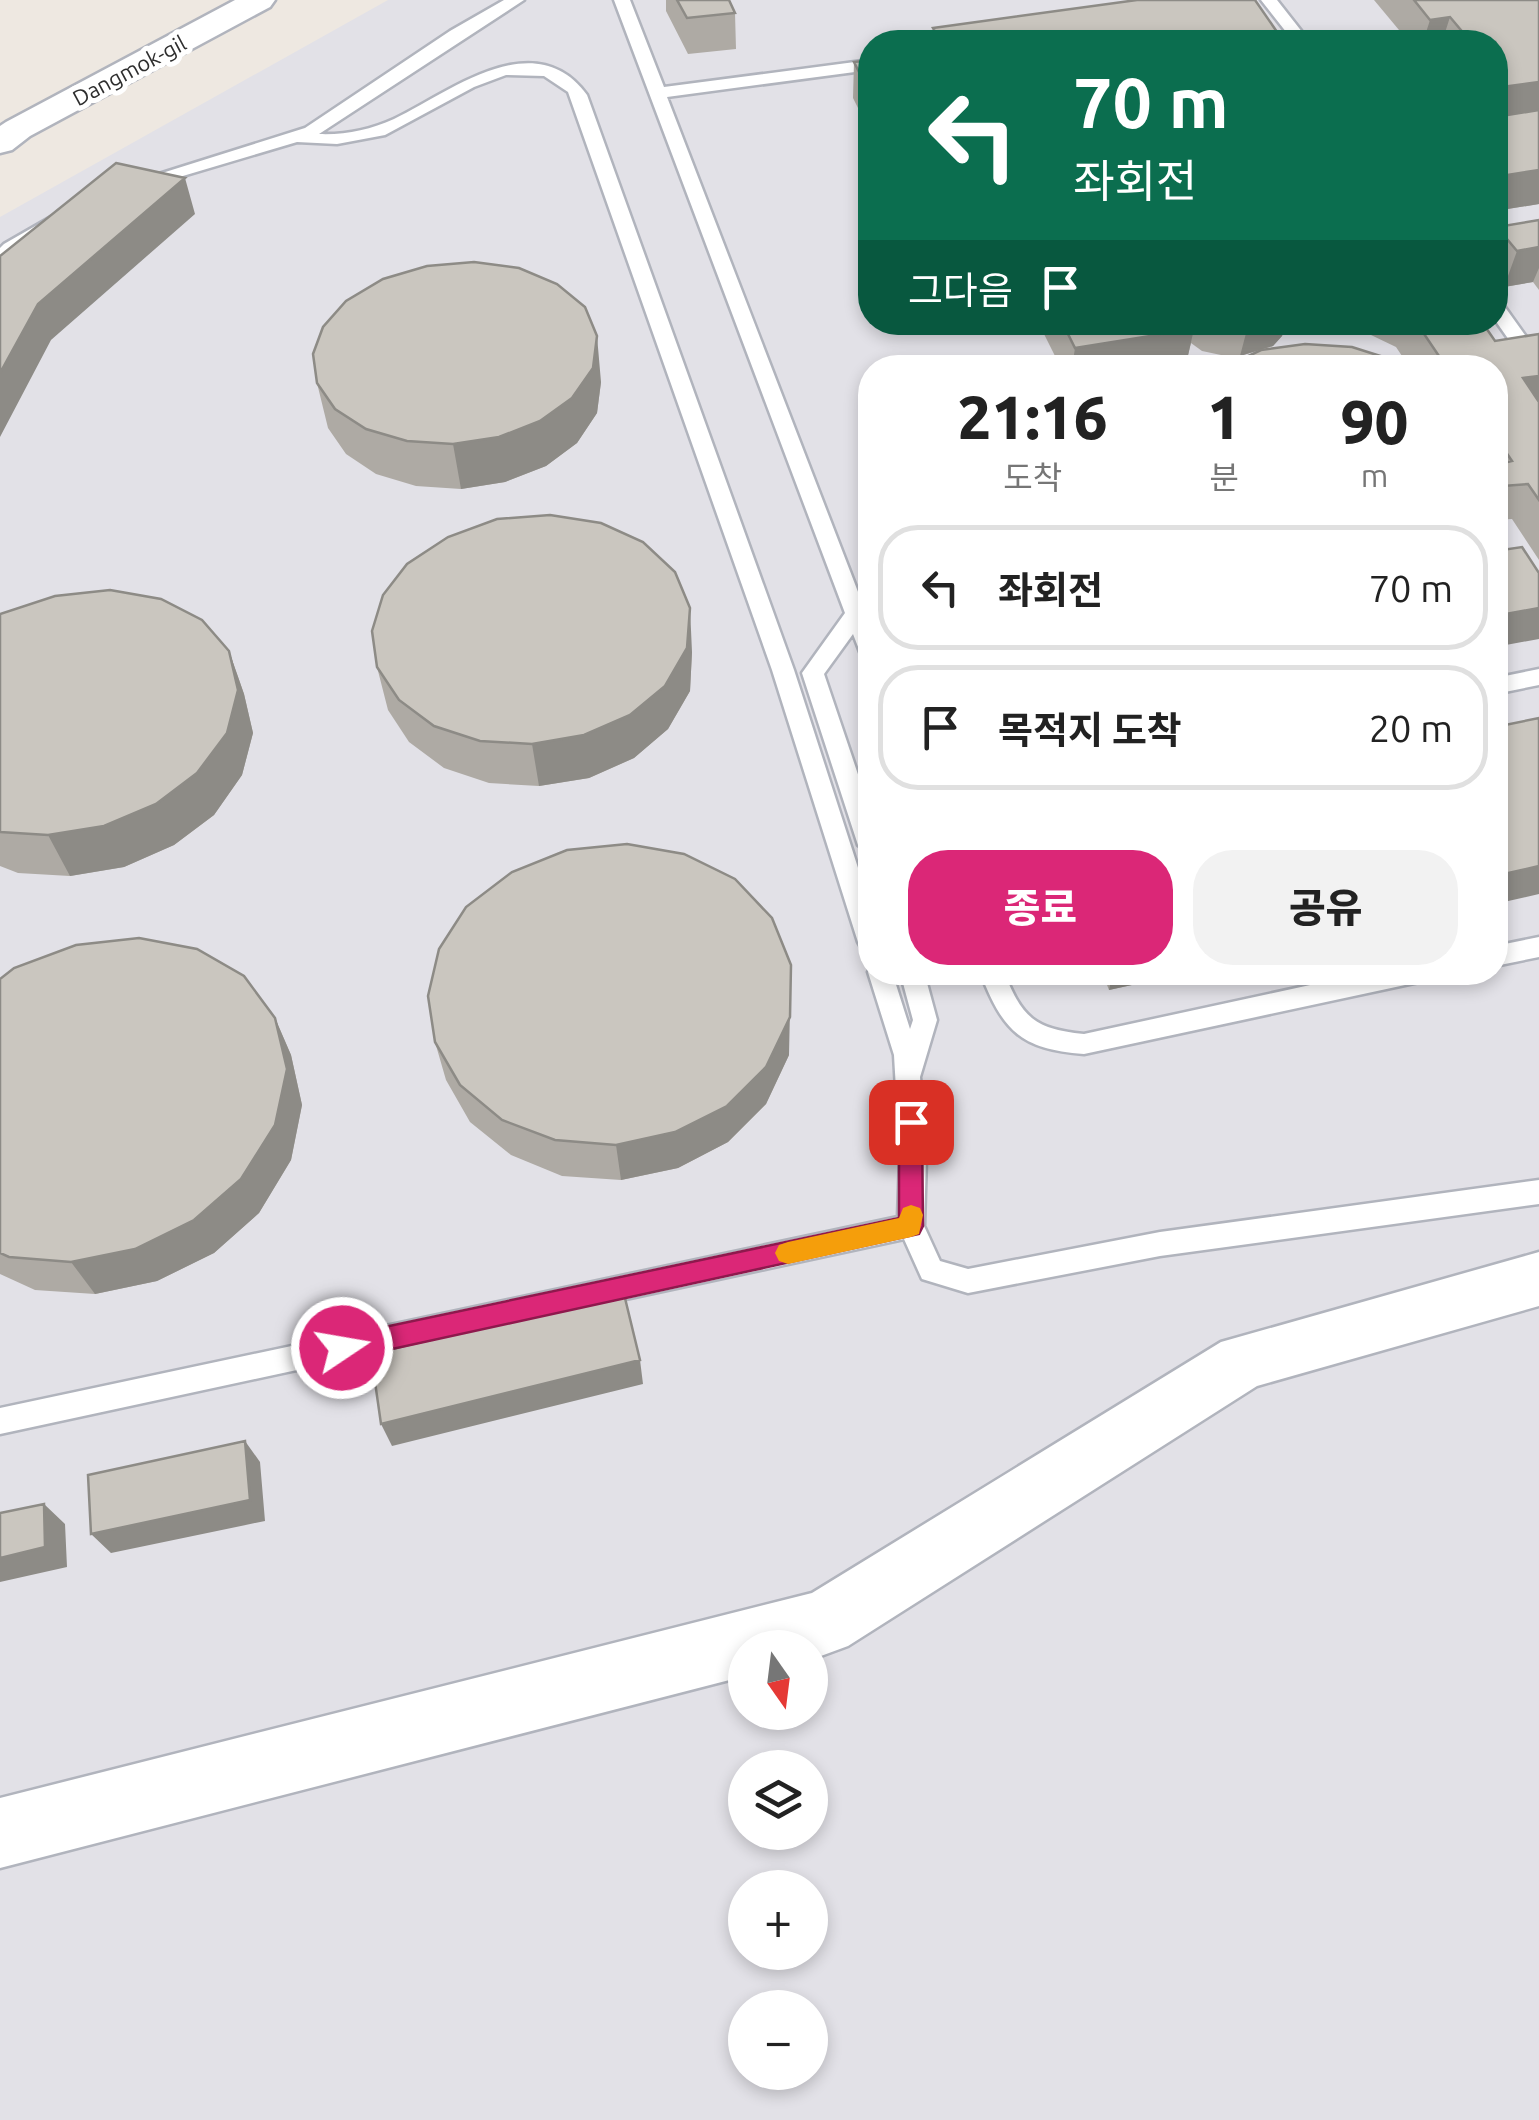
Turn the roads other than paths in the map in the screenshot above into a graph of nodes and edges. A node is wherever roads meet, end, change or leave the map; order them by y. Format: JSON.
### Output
{"nodes":[{"id":1,"x":259,"y":0,"type":"edge"},
{"id":2,"x":516,"y":0,"type":"edge"},
{"id":3,"x":622,"y":0,"type":"edge"},
{"id":4,"x":1269,"y":0,"type":"edge"},
{"id":5,"x":1293,"y":30,"type":"edge"},
{"id":6,"x":858,"y":67,"type":"edge"},
{"id":7,"x":660,"y":92,"type":"junction"},
{"id":8,"x":295,"y":136,"type":"junction"},
{"id":9,"x":0,"y":142,"type":"edge"},
{"id":10,"x":259,"y":146,"type":"junction"},
{"id":11,"x":244,"y":172,"type":"dead end"},
{"id":12,"x":110,"y":194,"type":"edge"},
{"id":13,"x":62,"y":216,"type":"edge"},
{"id":14,"x":0,"y":260,"type":"edge"},
{"id":15,"x":1508,"y":326,"type":"edge"},
{"id":16,"x":1528,"y":354,"type":"edge"},
{"id":17,"x":856,"y":613,"type":"junction"},
{"id":18,"x":858,"y":618,"type":"edge"},
{"id":19,"x":1539,"y":678,"type":"edge"},
{"id":20,"x":1508,"y":684,"type":"edge"},
{"id":21,"x":858,"y":809,"type":"edge"},
{"id":22,"x":858,"y":904,"type":"edge"},
{"id":23,"x":1539,"y":947,"type":"edge"},
{"id":24,"x":1508,"y":953,"type":"edge"},
{"id":25,"x":884,"y":985,"type":"edge"},
{"id":26,"x":916,"y":985,"type":"edge"},
{"id":27,"x":997,"y":985,"type":"edge"},
{"id":28,"x":1359,"y":985,"type":"edge"},
{"id":29,"x":908,"y":1085,"type":"junction"},
{"id":30,"x":1539,"y":1192,"type":"edge"},
{"id":31,"x":911,"y":1226,"type":"junction"},
{"id":32,"x":1539,"y":1279,"type":"edge"},
{"id":33,"x":0,"y":1421,"type":"edge"},
{"id":34,"x":0,"y":1832,"type":"edge"}],
"edges":[{"from":1,"to":9,"type":"street","name":"Dangmok-gil"},
{"from":2,"to":8,"type":"lane"},
{"from":3,"to":7,"type":"lane"},
{"from":4,"to":5,"type":"lane"},
{"from":6,"to":7,"type":"lane"},
{"from":7,"to":17,"type":"lane"},
{"from":8,"to":10,"type":"lane"},
{"from":8,"to":22,"type":"lane"},
{"from":10,"to":11,"type":"lane"},
{"from":10,"to":12,"type":"lane"},
{"from":13,"to":14,"type":"lane"},
{"from":15,"to":16,"type":"lane"},
{"from":17,"to":18,"type":"lane"},
{"from":17,"to":21,"type":"lane"},
{"from":19,"to":20,"type":"lane"},
{"from":23,"to":24,"type":"lane"},
{"from":25,"to":29,"type":"lane"},
{"from":26,"to":29,"type":"lane"},
{"from":27,"to":28,"type":"lane"},
{"from":29,"to":31,"type":"lane"},
{"from":30,"to":31,"type":"lane"},
{"from":31,"to":33,"type":"lane"},
{"from":32,"to":34,"type":"main road"}]}
